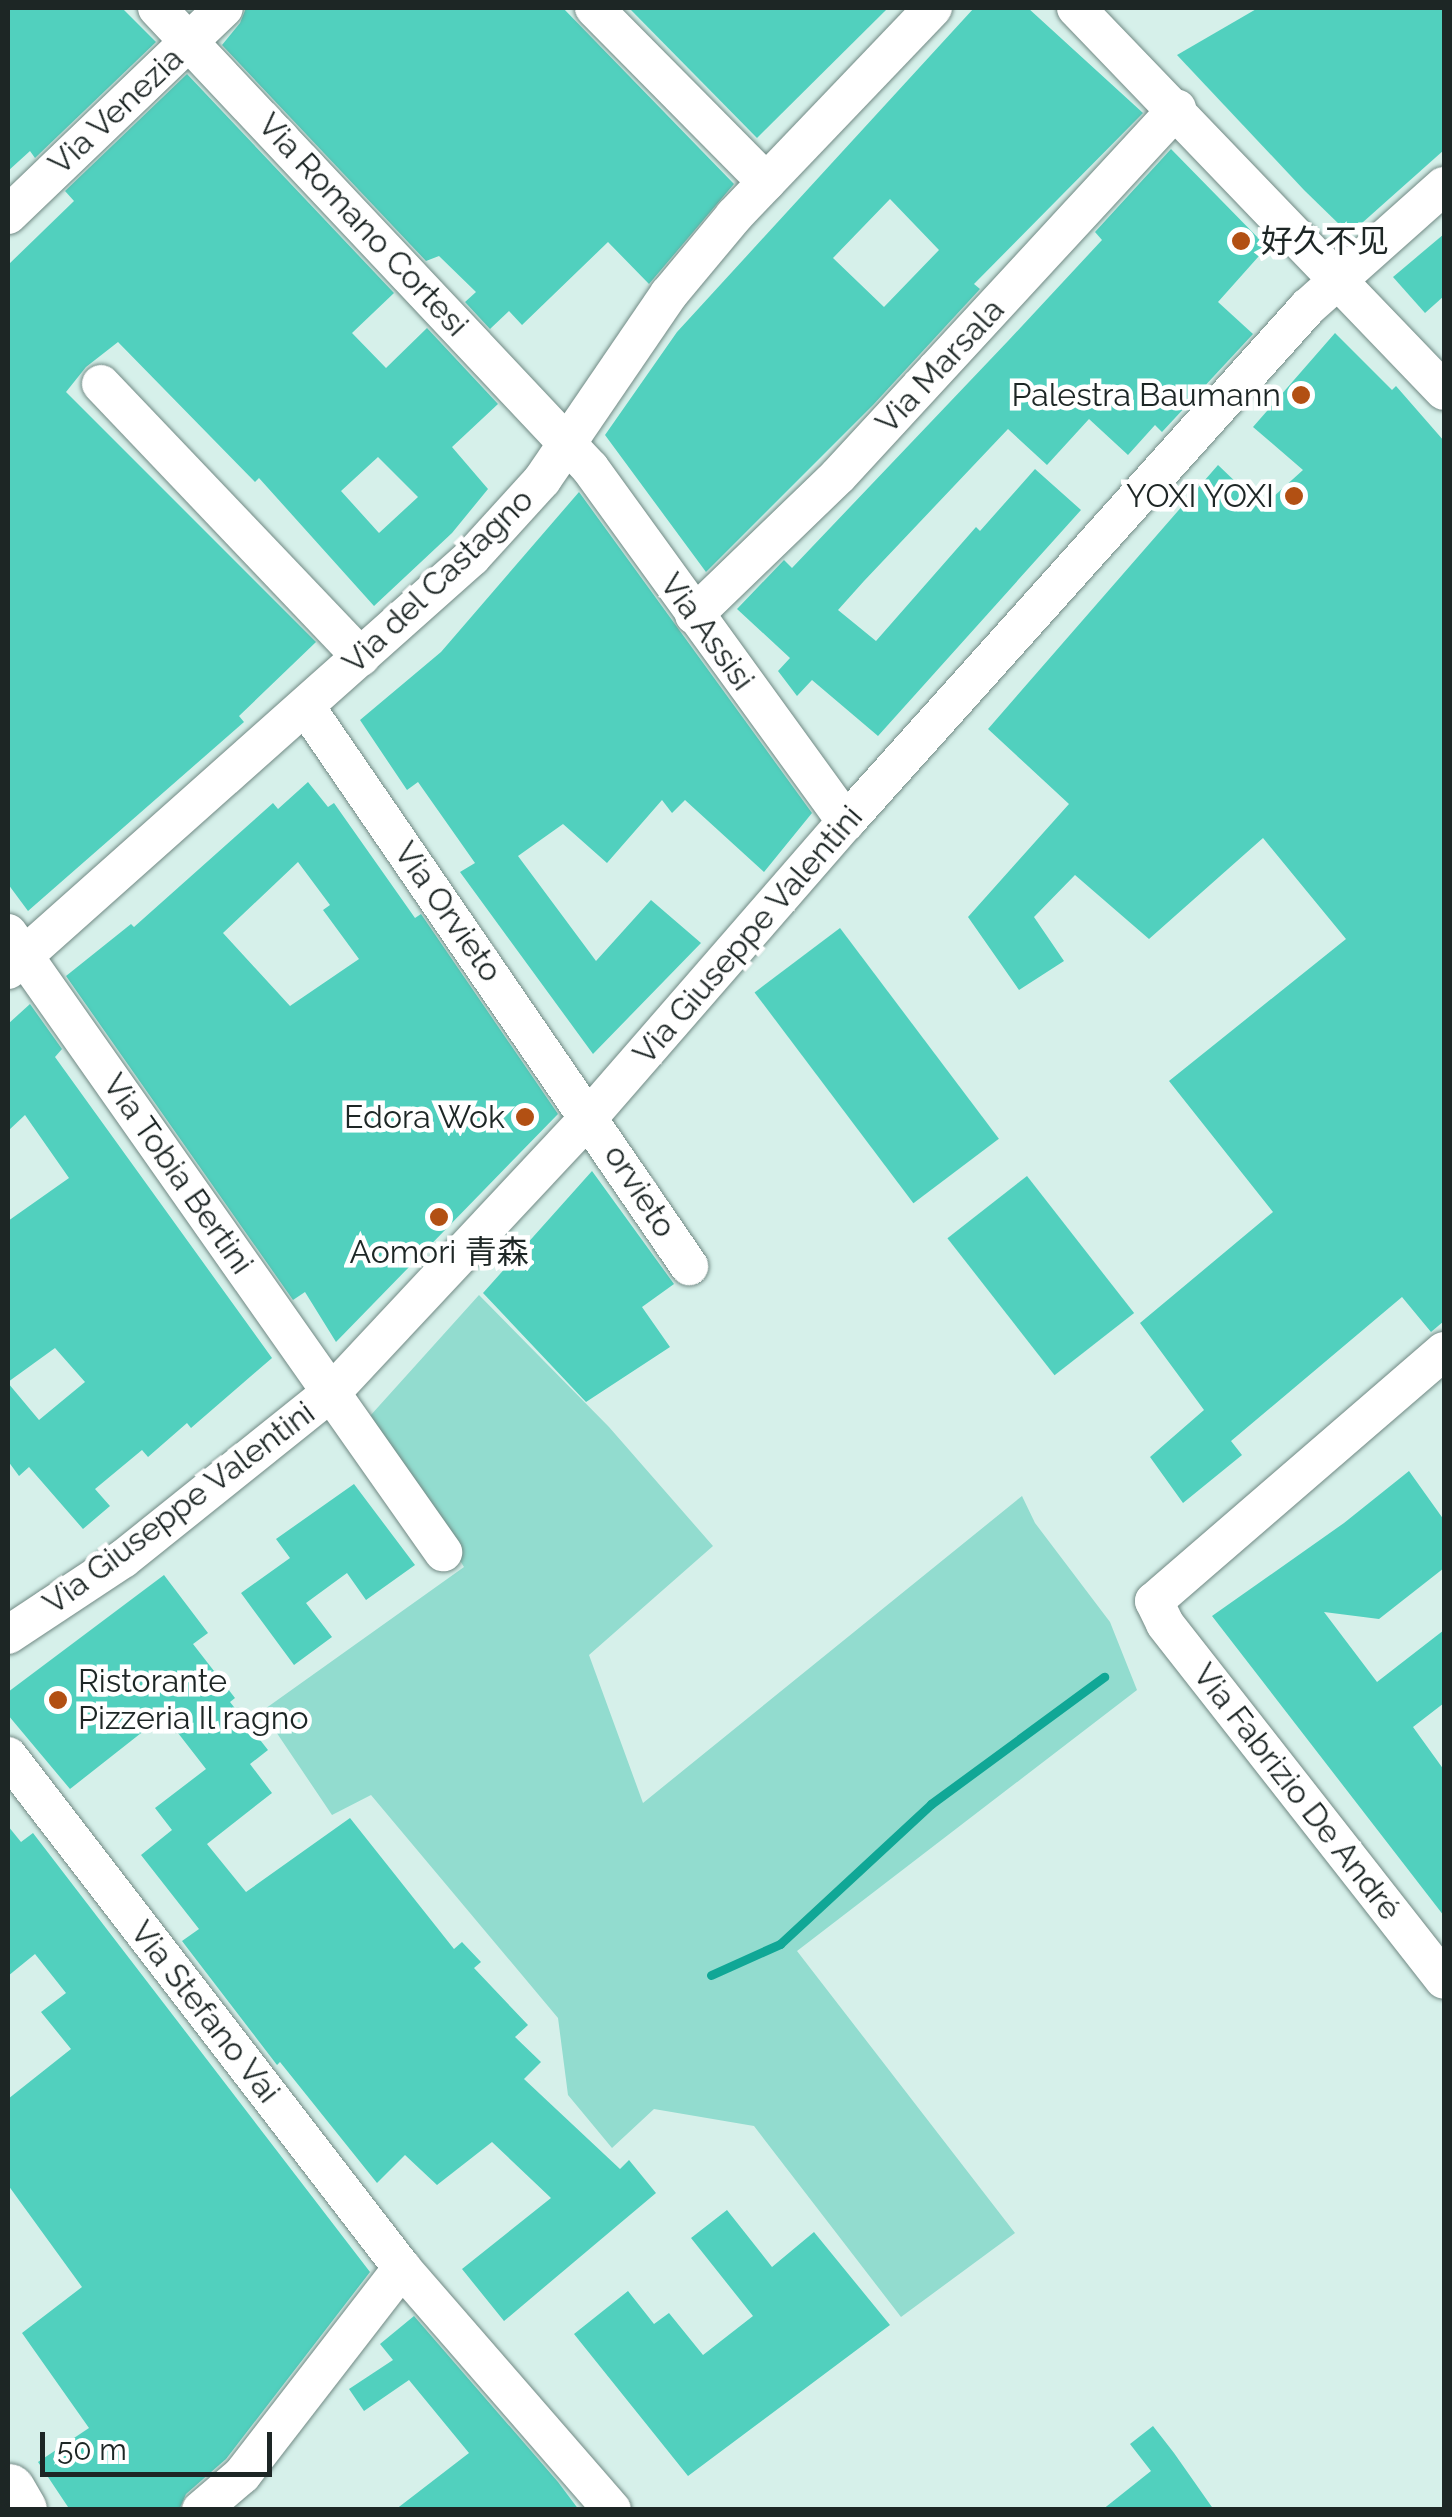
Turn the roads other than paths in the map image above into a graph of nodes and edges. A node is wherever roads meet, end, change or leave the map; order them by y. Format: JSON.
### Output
{"nodes":[{"id":1,"x":158,"y":8,"type":"edge"},
{"id":2,"x":224,"y":8,"type":"edge"},
{"id":3,"x":594,"y":8,"type":"edge"},
{"id":4,"x":933,"y":8,"type":"edge"},
{"id":5,"x":1076,"y":8,"type":"edge"},
{"id":6,"x":190,"y":42,"type":"junction"},
{"id":7,"x":1177,"y":109,"type":"junction"},
{"id":8,"x":766,"y":182,"type":"junction"},
{"id":9,"x":1444,"y":186,"type":"edge"},
{"id":10,"x":8,"y":214,"type":"edge"},
{"id":11,"x":1337,"y":278,"type":"junction"},
{"id":12,"x":101,"y":384,"type":"dead end"},
{"id":13,"x":1444,"y":391,"type":"edge"},
{"id":14,"x":568,"y":443,"type":"junction"},
{"id":15,"x":694,"y":616,"type":"junction"},
{"id":16,"x":361,"y":657,"type":"junction"},
{"id":17,"x":306,"y":707,"type":"junction"},
{"id":18,"x":846,"y":822,"type":"junction"},
{"id":19,"x":13,"y":953,"type":"edge"},
{"id":20,"x":590,"y":1116,"type":"junction"},
{"id":21,"x":689,"y":1266,"type":"dead end"},
{"id":22,"x":1444,"y":1350,"type":"edge"},
{"id":23,"x":332,"y":1391,"type":"junction"},
{"id":24,"x":442,"y":1552,"type":"dead end"},
{"id":25,"x":8,"y":1635,"type":"edge"},
{"id":26,"x":8,"y":1756,"type":"edge"},
{"id":27,"x":1444,"y":1980,"type":"edge"},
{"id":28,"x":402,"y":2268,"type":"junction"},
{"id":29,"x":8,"y":2492,"type":"edge"},
{"id":30,"x":18,"y":2510,"type":"edge"},
{"id":31,"x":201,"y":2510,"type":"edge"},
{"id":32,"x":612,"y":2510,"type":"edge"}],
"edges":[{"from":1,"to":6,"type":"street","name":"Via Romano Cortesi"},
{"from":2,"to":6,"type":"street","name":"Via Venezia"},
{"from":3,"to":8,"type":"street"},
{"from":4,"to":8,"type":"street","name":"Via del Castagno"},
{"from":5,"to":7,"type":"street"},
{"from":6,"to":10,"type":"street","name":"Via Venezia"},
{"from":6,"to":14,"type":"street","name":"Via Romano Cortesi"},
{"from":7,"to":11,"type":"street"},
{"from":7,"to":15,"type":"street","name":"Via Marsala"},
{"from":8,"to":14,"type":"street","name":"Via del Castagno"},
{"from":9,"to":11,"type":"street","name":"Via Giuseppe Valentini"},
{"from":11,"to":13,"type":"street"},
{"from":11,"to":18,"type":"street","name":"Via Giuseppe Valentini"},
{"from":12,"to":16,"type":"street"},
{"from":14,"to":15,"type":"street","name":"Via Assisi"},
{"from":14,"to":16,"type":"street","name":"Via del Castagno"},
{"from":15,"to":18,"type":"street","name":"Via Assisi"},
{"from":16,"to":17,"type":"street","name":"Via del Castagno"},
{"from":17,"to":19,"type":"street","name":"Via del Castagno"},
{"from":17,"to":20,"type":"street","name":"Via Orvieto"},
{"from":18,"to":20,"type":"street","name":"Via Giuseppe Valentini"},
{"from":19,"to":23,"type":"street","name":"Via Tobia Bertini"},
{"from":20,"to":21,"type":"street","name":"orvieto"},
{"from":20,"to":23,"type":"street","name":"Via Giuseppe Valentini"},
{"from":22,"to":27,"type":"street","name":"Via Fabrizio De André"},
{"from":23,"to":24,"type":"street","name":"Via Tobia Bertini"},
{"from":23,"to":25,"type":"street","name":"Via Giuseppe Valentini"},
{"from":26,"to":28,"type":"street","name":"Via Stefano Vai"},
{"from":28,"to":31,"type":"street"},
{"from":28,"to":32,"type":"street","name":"Via Stefano Vai"},
{"from":29,"to":30,"type":"highway"}]}
